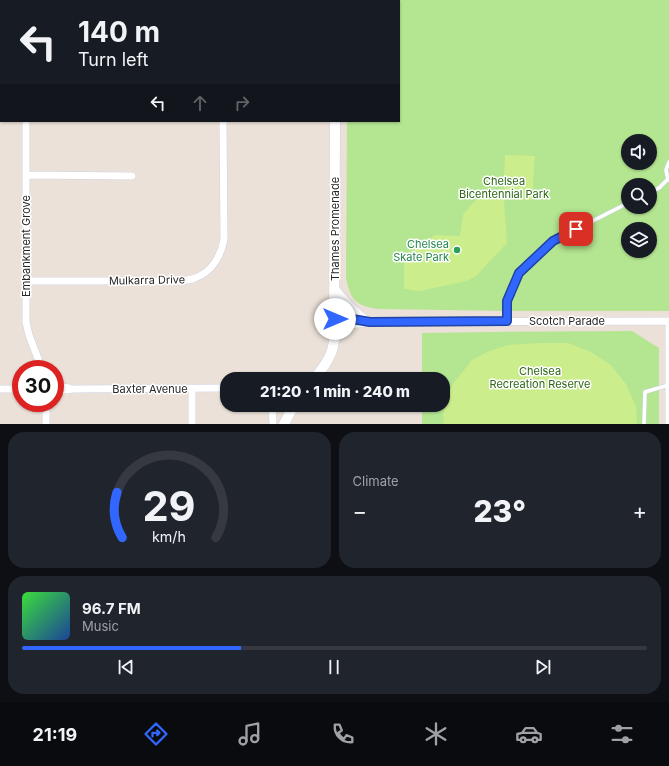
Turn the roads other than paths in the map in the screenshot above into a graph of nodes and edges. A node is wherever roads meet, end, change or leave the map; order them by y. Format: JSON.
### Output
{"nodes":[{"id":1,"x":26,"y":122,"type":"edge"},
{"id":2,"x":223,"y":122,"type":"edge"},
{"id":3,"x":335,"y":122,"type":"edge"},
{"id":4,"x":669,"y":162,"type":"edge"},
{"id":5,"x":26,"y":175,"type":"junction"},
{"id":6,"x":132,"y":176,"type":"dead end"},
{"id":7,"x":668,"y":180,"type":"edge"},
{"id":8,"x":657,"y":189,"type":"edge"},
{"id":9,"x":621,"y":207,"type":"edge"},
{"id":10,"x":26,"y":281,"type":"junction"},
{"id":11,"x":335,"y":288,"type":"junction"},
{"id":12,"x":507,"y":321,"type":"junction"},
{"id":13,"x":669,"y":321,"type":"edge"},
{"id":14,"x":335,"y":322,"type":"junction"},
{"id":15,"x":370,"y":322,"type":"junction"},
{"id":16,"x":38,"y":360,"type":"edge"},
{"id":17,"x":320,"y":372,"type":"edge"},
{"id":18,"x":669,"y":385,"type":"edge"},
{"id":19,"x":64,"y":387,"type":"edge"},
{"id":20,"x":74,"y":388,"type":"junction"},
{"id":21,"x":220,"y":388,"type":"edge"},
{"id":22,"x":0,"y":389,"type":"edge"},
{"id":23,"x":12,"y":389,"type":"edge"},
{"id":24,"x":192,"y":389,"type":"junction"},
{"id":25,"x":64,"y":390,"type":"edge"},
{"id":26,"x":46,"y":412,"type":"edge"},
{"id":27,"x":272,"y":412,"type":"edge"},
{"id":28,"x":290,"y":412,"type":"edge"},
{"id":29,"x":46,"y":424,"type":"edge"},
{"id":30,"x":192,"y":424,"type":"edge"},
{"id":31,"x":273,"y":424,"type":"edge"},
{"id":32,"x":284,"y":424,"type":"edge"},
{"id":33,"x":644,"y":424,"type":"edge"},
{"id":34,"x":669,"y":424,"type":"edge"}],
"edges":[{"from":1,"to":5,"type":"street","name":"Embankment Grove"},
{"from":2,"to":10,"type":"street","name":"Mulkarra Drive"},
{"from":3,"to":11,"type":"main road","name":"Thames Promenade"},
{"from":4,"to":7,"type":"lane"},
{"from":5,"to":6,"type":"street"},
{"from":5,"to":10,"type":"street","name":"Embankment Grove"},
{"from":7,"to":8,"type":"lane"},
{"from":9,"to":12,"type":"lane"},
{"from":10,"to":16,"type":"street","name":"Embankment Grove"},
{"from":11,"to":14,"type":"main road","name":"Thames Promenade"},
{"from":11,"to":15,"type":"street"},
{"from":12,"to":13,"type":"street","name":"Scotch Parade"},
{"from":12,"to":15,"type":"street","name":"Scotch Parade"},
{"from":13,"to":18,"type":"street"},
{"from":14,"to":15,"type":"street","name":"Scotch Parade"},
{"from":14,"to":17,"type":"main road","name":"Thames Promenade"},
{"from":18,"to":33,"type":"lane"},
{"from":18,"to":34,"type":"street"},
{"from":19,"to":20,"type":"street","name":"Baxter Avenue"},
{"from":20,"to":24,"type":"street","name":"Baxter Avenue"},
{"from":20,"to":25,"type":"street","name":"Baxter Avenue"},
{"from":21,"to":24,"type":"street","name":"Baxter Avenue"},
{"from":22,"to":23,"type":"street"},
{"from":24,"to":30,"type":"street"},
{"from":26,"to":29,"type":"street"},
{"from":27,"to":31,"type":"street"},
{"from":28,"to":32,"type":"main road"}]}
